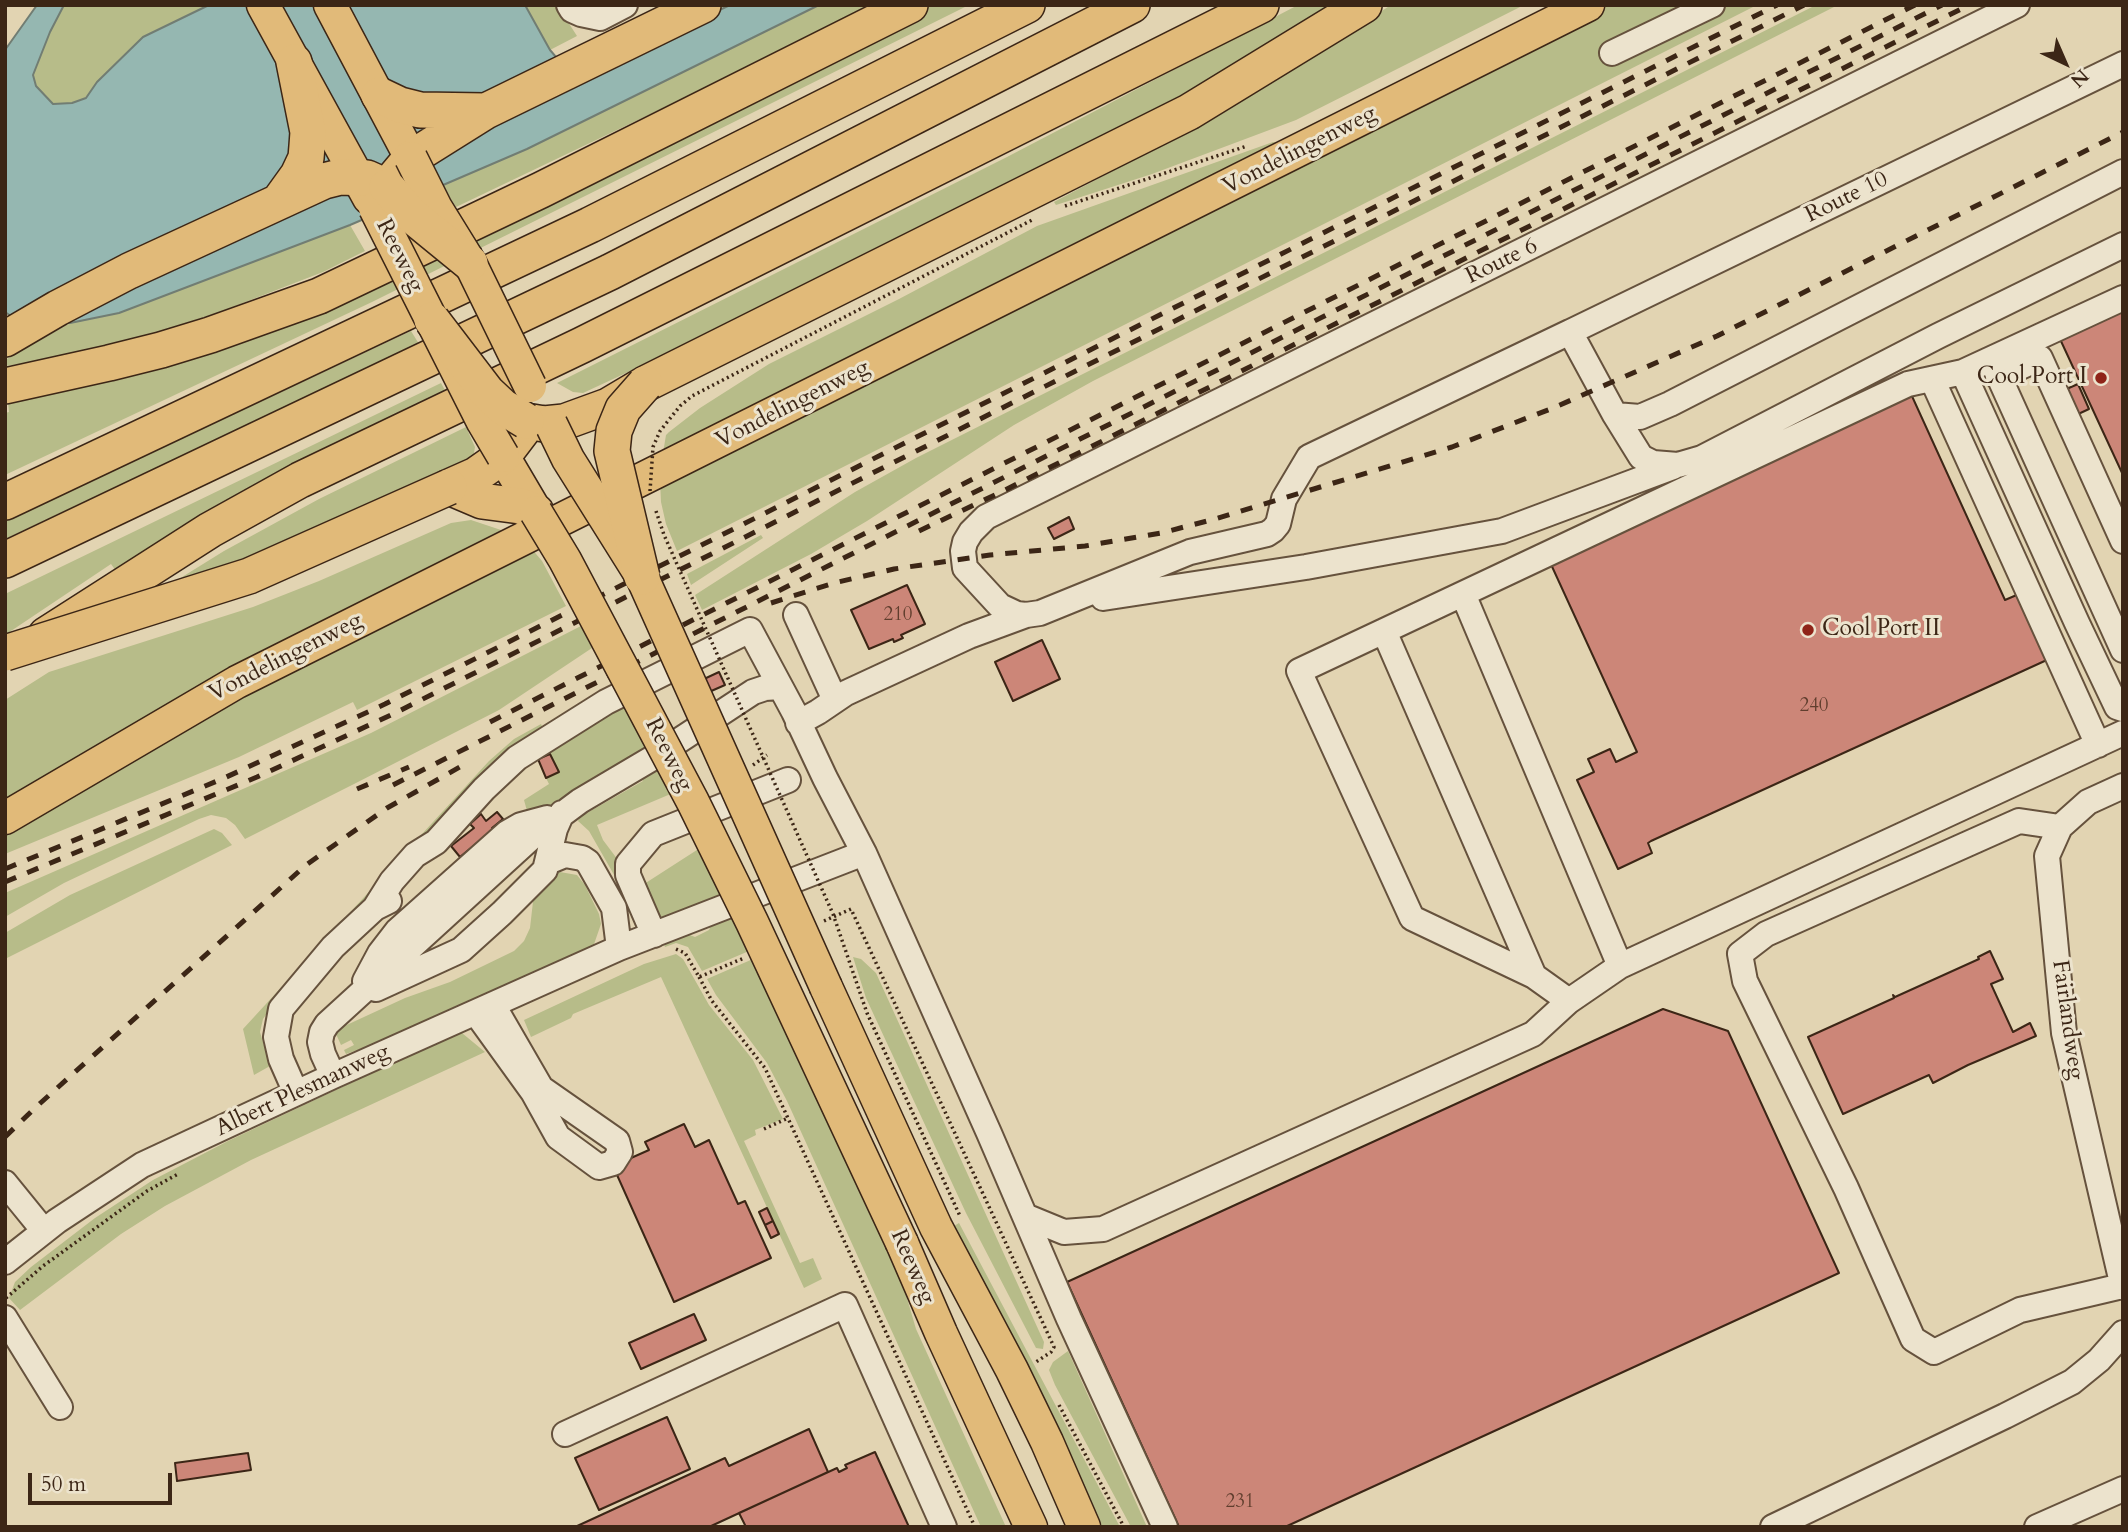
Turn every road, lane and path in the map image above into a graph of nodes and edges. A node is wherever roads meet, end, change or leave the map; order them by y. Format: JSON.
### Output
{"nodes":[{"id":1,"x":263,"y":5,"type":"edge"},
{"id":2,"x":330,"y":5,"type":"edge"},
{"id":3,"x":569,"y":5,"type":"edge"},
{"id":4,"x":625,"y":5,"type":"edge"},
{"id":5,"x":703,"y":5,"type":"edge"},
{"id":6,"x":909,"y":5,"type":"edge"},
{"id":7,"x":1027,"y":5,"type":"edge"},
{"id":8,"x":1132,"y":5,"type":"edge"},
{"id":9,"x":1261,"y":5,"type":"edge"},
{"id":10,"x":1364,"y":5,"type":"edge"},
{"id":11,"x":1588,"y":5,"type":"edge"},
{"id":12,"x":1712,"y":5,"type":"edge"},
{"id":13,"x":2017,"y":5,"type":"edge"},
{"id":14,"x":1612,"y":53,"type":"dead end"},
{"id":15,"x":294,"y":62,"type":"junction"},
{"id":16,"x":2123,"y":64,"type":"edge"},
{"id":17,"x":379,"y":95,"type":"junction"},
{"id":18,"x":485,"y":111,"type":"junction"},
{"id":19,"x":1248,"y":145,"type":"dead end"},
{"id":20,"x":411,"y":158,"type":"junction"},
{"id":21,"x":2123,"y":172,"type":"edge"},
{"id":22,"x":372,"y":191,"type":"junction"},
{"id":23,"x":280,"y":200,"type":"junction"},
{"id":24,"x":1034,"y":209,"type":"junction"},
{"id":25,"x":1056,"y":210,"type":"dead end"},
{"id":26,"x":2123,"y":245,"type":"edge"},
{"id":27,"x":470,"y":263,"type":"junction"},
{"id":28,"x":2123,"y":298,"type":"edge"},
{"id":29,"x":432,"y":320,"type":"junction"},
{"id":30,"x":1570,"y":332,"type":"junction"},
{"id":31,"x":5,"y":339,"type":"edge"},
{"id":32,"x":1994,"y":368,"type":"junction"},
{"id":33,"x":1963,"y":372,"type":"junction"},
{"id":34,"x":1932,"y":379,"type":"junction"},
{"id":35,"x":645,"y":384,"type":"junction"},
{"id":36,"x":5,"y":386,"type":"edge"},
{"id":37,"x":530,"y":386,"type":"joint"},
{"id":38,"x":1615,"y":415,"type":"junction"},
{"id":39,"x":538,"y":423,"type":"junction"},
{"id":40,"x":503,"y":456,"type":"junction"},
{"id":41,"x":1678,"y":465,"type":"junction"},
{"id":42,"x":449,"y":487,"type":"junction"},
{"id":43,"x":5,"y":502,"type":"edge"},
{"id":44,"x":536,"y":512,"type":"junction"},
{"id":45,"x":2123,"y":541,"type":"edge"},
{"id":46,"x":5,"y":560,"type":"edge"},
{"id":47,"x":642,"y":577,"type":"junction"},
{"id":48,"x":1463,"y":594,"type":"junction"},
{"id":49,"x":1061,"y":605,"type":"junction"},
{"id":50,"x":796,"y":615,"type":"dead end"},
{"id":51,"x":1026,"y":615,"type":"junction"},
{"id":52,"x":1384,"y":631,"type":"junction"},
{"id":53,"x":2123,"y":650,"type":"edge"},
{"id":54,"x":5,"y":653,"type":"edge"},
{"id":55,"x":5,"y":662,"type":"edge"},
{"id":56,"x":780,"y":687,"type":"junction"},
{"id":57,"x":835,"y":700,"type":"junction"},
{"id":58,"x":2123,"y":709,"type":"edge"},
{"id":59,"x":798,"y":723,"type":"junction"},
{"id":60,"x":2123,"y":733,"type":"edge"},
{"id":61,"x":2098,"y":745,"type":"junction"},
{"id":62,"x":788,"y":780,"type":"dead end"},
{"id":63,"x":2123,"y":786,"type":"edge"},
{"id":64,"x":5,"y":818,"type":"edge"},
{"id":65,"x":558,"y":824,"type":"junction"},
{"id":66,"x":2060,"y":827,"type":"junction"},
{"id":67,"x":864,"y":853,"type":"junction"},
{"id":68,"x":548,"y":862,"type":"junction"},
{"id":69,"x":814,"y":926,"type":"dead end"},
{"id":70,"x":663,"y":943,"type":"junction"},
{"id":71,"x":618,"y":948,"type":"junction"},
{"id":72,"x":751,"y":955,"type":"dead end"},
{"id":73,"x":1620,"y":966,"type":"junction"},
{"id":74,"x":420,"y":970,"type":"junction"},
{"id":75,"x":1534,"y":976,"type":"junction"},
{"id":76,"x":699,"y":977,"type":"junction"},
{"id":77,"x":356,"y":998,"type":"junction"},
{"id":78,"x":1569,"y":1001,"type":"junction"},
{"id":79,"x":484,"y":1009,"type":"junction"},
{"id":80,"x":332,"y":1076,"type":"junction"},
{"id":81,"x":296,"y":1093,"type":"junction"},
{"id":82,"x":788,"y":1118,"type":"junction"},
{"id":83,"x":764,"y":1129,"type":"dead end"},
{"id":84,"x":179,"y":1174,"type":"dead end"},
{"id":85,"x":5,"y":1183,"type":"edge"},
{"id":86,"x":1025,"y":1216,"type":"junction"},
{"id":87,"x":948,"y":1222,"type":"junction"},
{"id":88,"x":44,"y":1231,"type":"junction"},
{"id":89,"x":5,"y":1262,"type":"edge"},
{"id":90,"x":2122,"y":1287,"type":"edge"},
{"id":91,"x":5,"y":1299,"type":"edge"},
{"id":92,"x":5,"y":1318,"type":"edge"},
{"id":93,"x":2123,"y":1334,"type":"edge"},
{"id":94,"x":1036,"y":1362,"type":"dead end"},
{"id":95,"x":1055,"y":1396,"type":"dead end"},
{"id":96,"x":61,"y":1407,"type":"dead end"},
{"id":97,"x":565,"y":1434,"type":"dead end"},
{"id":98,"x":2123,"y":1489,"type":"edge"},
{"id":99,"x":944,"y":1527,"type":"edge"},
{"id":100,"x":975,"y":1527,"type":"edge"},
{"id":101,"x":1031,"y":1527,"type":"edge"},
{"id":102,"x":1084,"y":1527,"type":"edge"},
{"id":103,"x":1124,"y":1527,"type":"edge"},
{"id":104,"x":1165,"y":1527,"type":"edge"},
{"id":105,"x":1773,"y":1527,"type":"edge"},
{"id":106,"x":2037,"y":1527,"type":"edge"}],
"edges":[{"from":1,"to":15,"type":"main road","name":"Reeweg"},
{"from":2,"to":17,"type":"main road"},
{"from":3,"to":4,"type":"street"},
{"from":5,"to":18,"type":"highway"},
{"from":6,"to":36,"type":"highway"},
{"from":7,"to":43,"type":"highway"},
{"from":8,"to":46,"type":"highway"},
{"from":9,"to":55,"type":"highway"},
{"from":10,"to":24,"type":"highway"},
{"from":11,"to":64,"type":"main road","name":"Vondelingenweg"},
{"from":12,"to":14,"type":"street"},
{"from":13,"to":51,"type":"street","name":"Route 6"},
{"from":15,"to":22,"type":"main road","name":"Reeweg"},
{"from":15,"to":23,"type":"highway"},
{"from":16,"to":30,"type":"street","name":"Route 10"},
{"from":17,"to":18,"type":"highway"},
{"from":17,"to":20,"type":"main road"},
{"from":18,"to":20,"type":"highway"},
{"from":19,"to":25,"type":"path","name":"Vondelingenweg"},
{"from":20,"to":22,"type":"highway"},
{"from":20,"to":27,"type":"main road","bridge":true},
{"from":21,"to":38,"type":"street"},
{"from":22,"to":23,"type":"highway"},
{"from":22,"to":27,"type":"highway","bridge":true},
{"from":22,"to":29,"type":"main road","name":"Reeweg","bridge":true},
{"from":23,"to":31,"type":"highway"},
{"from":24,"to":35,"type":"highway"},
{"from":24,"to":87,"type":"path","bridge":true},
{"from":26,"to":41,"type":"street"},
{"from":27,"to":37,"type":"main road","bridge":true},
{"from":28,"to":32,"type":"street"},
{"from":29,"to":39,"type":"highway","bridge":true},
{"from":29,"to":40,"type":"main road","name":"Reeweg","bridge":true},
{"from":30,"to":38,"type":"street"},
{"from":30,"to":49,"type":"street","name":"Route 10"},
{"from":32,"to":33,"type":"street"},
{"from":32,"to":45,"type":"street"},
{"from":32,"to":53,"type":"street"},
{"from":33,"to":34,"type":"street"},
{"from":33,"to":58,"type":"street"},
{"from":34,"to":48,"type":"street"},
{"from":34,"to":61,"type":"street"},
{"from":35,"to":39,"type":"highway","bridge":true},
{"from":35,"to":47,"type":"highway","bridge":true},
{"from":37,"to":39,"type":"highway"},
{"from":38,"to":41,"type":"street"},
{"from":39,"to":40,"type":"highway"},
{"from":39,"to":47,"type":"main road","name":"Reeweg","bridge":true},
{"from":40,"to":42,"type":"highway"},
{"from":40,"to":44,"type":"main road","name":"Reeweg"},
{"from":41,"to":49,"type":"street"},
{"from":42,"to":44,"type":"highway"},
{"from":42,"to":54,"type":"highway","bridge":true},
{"from":44,"to":101,"type":"main road","name":"Reeweg","bridge":true},
{"from":47,"to":87,"type":"main road","name":"Reeweg","bridge":true},
{"from":48,"to":52,"type":"street"},
{"from":48,"to":73,"type":"street"},
{"from":49,"to":51,"type":"street"},
{"from":50,"to":57,"type":"street"},
{"from":51,"to":57,"type":"street"},
{"from":52,"to":75,"type":"street"},
{"from":52,"to":75,"type":"street"},
{"from":56,"to":59,"type":"street"},
{"from":56,"to":65,"type":"street"},
{"from":56,"to":81,"type":"street"},
{"from":57,"to":59,"type":"street"},
{"from":59,"to":67,"type":"street"},
{"from":60,"to":61,"type":"street"},
{"from":61,"to":73,"type":"street"},
{"from":62,"to":70,"type":"street"},
{"from":63,"to":66,"type":"street","name":"Fairlandweg"},
{"from":65,"to":68,"type":"street"},
{"from":65,"to":74,"type":"street"},
{"from":65,"to":77,"type":"street"},
{"from":66,"to":90,"type":"street","name":"Fairlandweg"},
{"from":66,"to":90,"type":"street"},
{"from":67,"to":70,"type":"street","name":"Albert Plesmanweg"},
{"from":67,"to":86,"type":"street"},
{"from":68,"to":71,"type":"street"},
{"from":68,"to":74,"type":"street"},
{"from":69,"to":94,"type":"path"},
{"from":70,"to":71,"type":"street","name":"Albert Plesmanweg"},
{"from":70,"to":76,"type":"path"},
{"from":71,"to":79,"type":"street","name":"Albert Plesmanweg"},
{"from":72,"to":76,"type":"path"},
{"from":73,"to":78,"type":"street"},
{"from":74,"to":77,"type":"street"},
{"from":75,"to":78,"type":"street"},
{"from":76,"to":82,"type":"path"},
{"from":77,"to":80,"type":"street"},
{"from":78,"to":86,"type":"street"},
{"from":79,"to":79,"type":"street"},
{"from":79,"to":80,"type":"street","name":"Albert Plesmanweg"},
{"from":80,"to":81,"type":"street","name":"Albert Plesmanweg"},
{"from":81,"to":88,"type":"street","name":"Albert Plesmanweg"},
{"from":82,"to":83,"type":"path"},
{"from":82,"to":100,"type":"path"},
{"from":84,"to":91,"type":"path"},
{"from":85,"to":88,"type":"street"},
{"from":86,"to":104,"type":"street"},
{"from":87,"to":102,"type":"main road","name":"Reeweg"},
{"from":88,"to":89,"type":"street","name":"Albert Plesmanweg"},
{"from":92,"to":96,"type":"street"},
{"from":93,"to":105,"type":"street"},
{"from":95,"to":103,"type":"path"},
{"from":97,"to":99,"type":"street"},
{"from":98,"to":106,"type":"street"}]}
